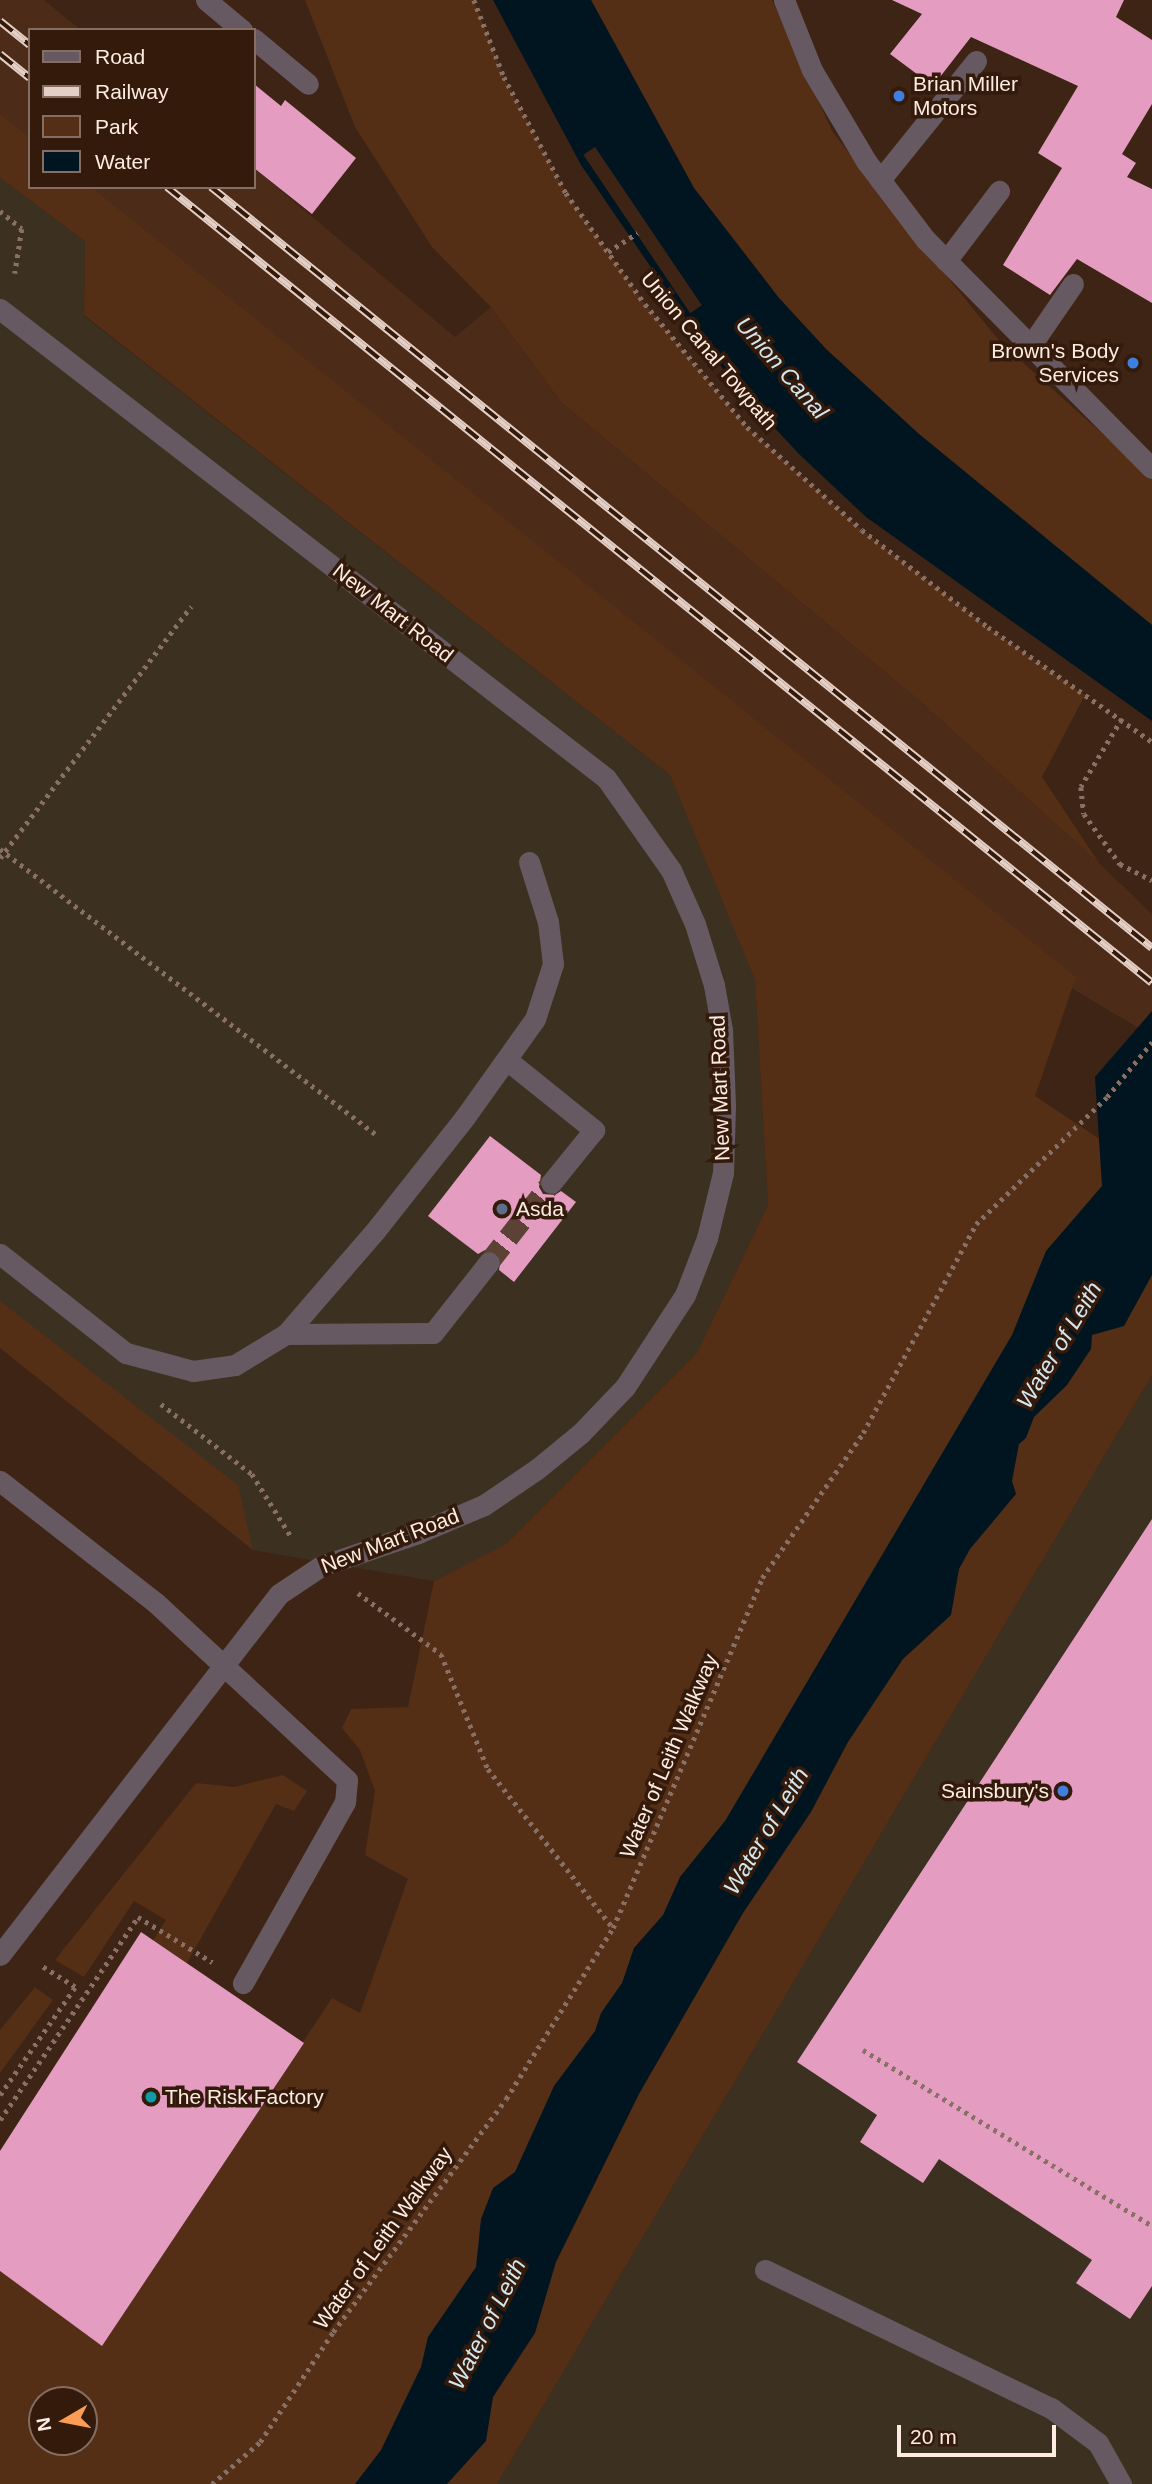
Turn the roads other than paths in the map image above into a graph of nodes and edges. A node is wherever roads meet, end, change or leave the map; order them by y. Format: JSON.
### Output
{"nodes":[{"id":1,"x":206,"y":0,"type":"edge"},
{"id":2,"x":784,"y":0,"type":"edge"},
{"id":3,"x":240,"y":28,"type":"edge"},
{"id":4,"x":256,"y":42,"type":"edge"},
{"id":5,"x":976,"y":61,"type":"dead end"},
{"id":6,"x":308,"y":84,"type":"dead end"},
{"id":7,"x":880,"y":180,"type":"junction"},
{"id":8,"x":999,"y":191,"type":"dead end"},
{"id":9,"x":946,"y":261,"type":"junction"},
{"id":10,"x":1073,"y":284,"type":"dead end"},
{"id":11,"x":4,"y":312,"type":"edge"},
{"id":12,"x":1031,"y":345,"type":"junction"},
{"id":13,"x":1152,"y":468,"type":"edge"},
{"id":14,"x":528,"y":862,"type":"dead end"},
{"id":15,"x":507,"y":1060,"type":"junction"},
{"id":16,"x":551,"y":1183,"type":"tunnel mouth"},
{"id":17,"x":0,"y":1254,"type":"edge"},
{"id":18,"x":489,"y":1262,"type":"tunnel mouth"},
{"id":19,"x":286,"y":1334,"type":"junction"},
{"id":20,"x":0,"y":1482,"type":"edge"},
{"id":21,"x":225,"y":1665,"type":"junction"},
{"id":22,"x":4,"y":1950,"type":"edge"},
{"id":23,"x":243,"y":1983,"type":"road end"},
{"id":24,"x":765,"y":2270,"type":"dead end"},
{"id":25,"x":1121,"y":2484,"type":"edge"}],
"edges":[{"from":1,"to":3,"type":"street"},
{"from":2,"to":7,"type":"street"},
{"from":4,"to":6,"type":"street"},
{"from":5,"to":7,"type":"street"},
{"from":7,"to":9,"type":"street"},
{"from":8,"to":9,"type":"street"},
{"from":9,"to":12,"type":"street"},
{"from":10,"to":12,"type":"street"},
{"from":11,"to":21,"type":"street","name":"New Mart Road"},
{"from":12,"to":13,"type":"street"},
{"from":14,"to":15,"type":"street"},
{"from":15,"to":16,"type":"street"},
{"from":15,"to":19,"type":"street"},
{"from":17,"to":19,"type":"street"},
{"from":18,"to":19,"type":"street"},
{"from":20,"to":21,"type":"street"},
{"from":21,"to":22,"type":"street","name":"New Mart Road"},
{"from":21,"to":23,"type":"street"},
{"from":24,"to":25,"type":"street"}]}
